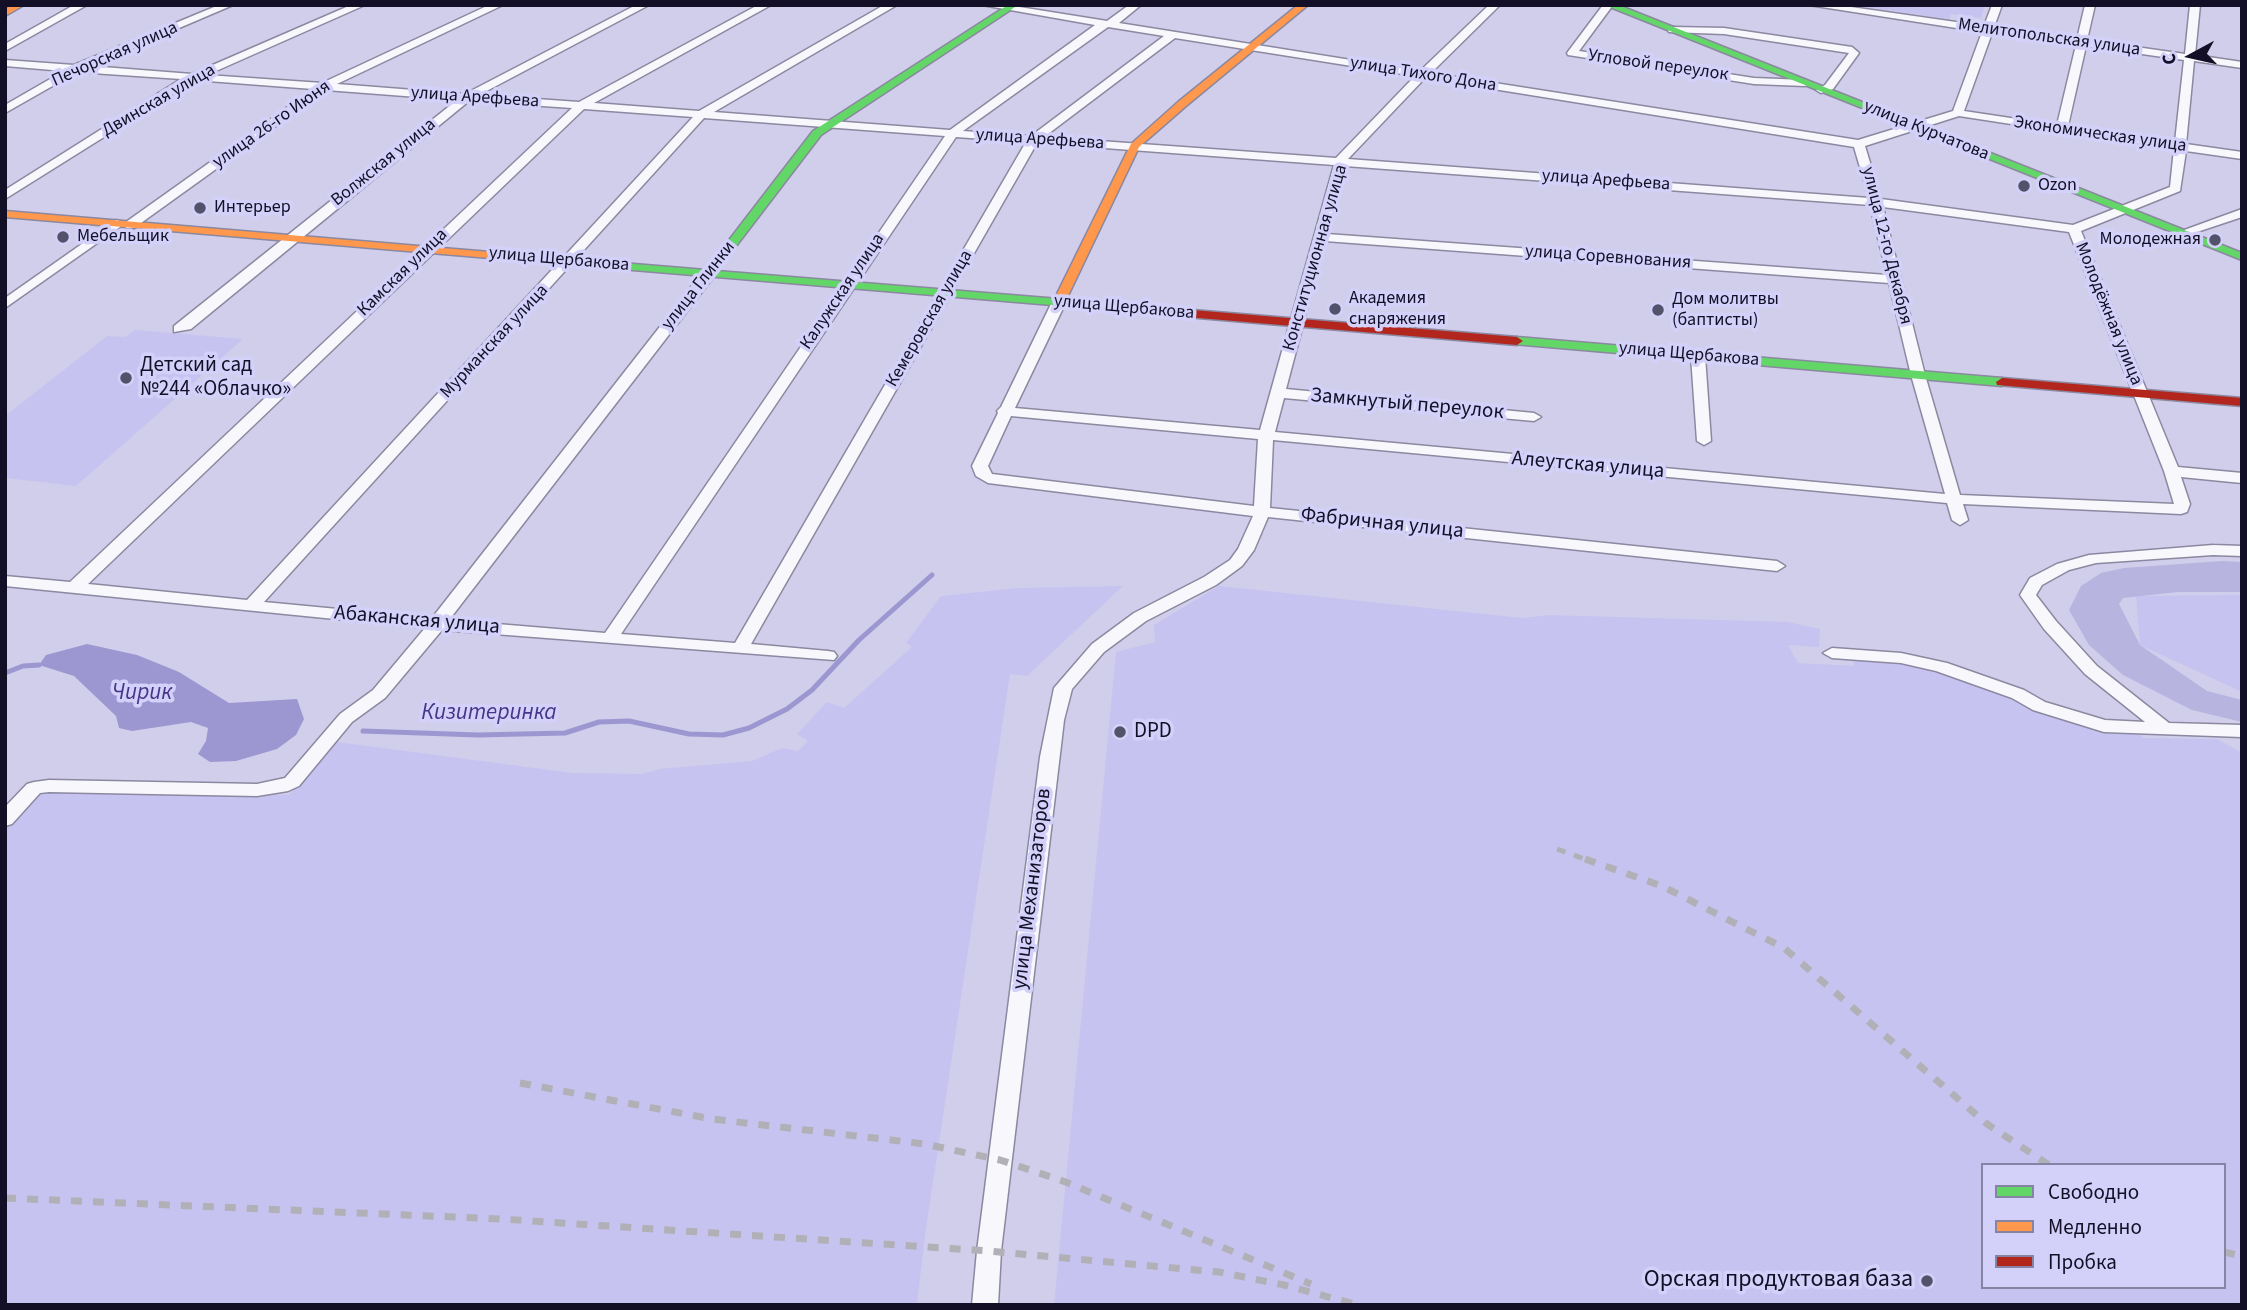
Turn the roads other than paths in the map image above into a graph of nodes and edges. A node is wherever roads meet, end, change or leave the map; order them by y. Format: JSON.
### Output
{"nodes":[{"id":1,"x":20,"y":5,"type":"edge"},
{"id":2,"x":82,"y":5,"type":"edge"},
{"id":3,"x":228,"y":5,"type":"edge"},
{"id":4,"x":360,"y":5,"type":"edge"},
{"id":5,"x":499,"y":5,"type":"edge"},
{"id":6,"x":644,"y":5,"type":"edge"},
{"id":7,"x":766,"y":5,"type":"edge"},
{"id":8,"x":892,"y":5,"type":"edge"},
{"id":9,"x":987,"y":5,"type":"edge"},
{"id":10,"x":1136,"y":5,"type":"edge"},
{"id":11,"x":1304,"y":5,"type":"edge"},
{"id":12,"x":1495,"y":5,"type":"edge"},
{"id":13,"x":1609,"y":5,"type":"edge"},
{"id":14,"x":1814,"y":5,"type":"edge"},
{"id":15,"x":1997,"y":5,"type":"edge"},
{"id":16,"x":2090,"y":5,"type":"edge"},
{"id":17,"x":2194,"y":5,"type":"edge"},
{"id":18,"x":1011,"y":7,"type":"edge"},
{"id":19,"x":5,"y":13,"type":"edge"},
{"id":20,"x":1108,"y":24,"type":"junction"},
{"id":21,"x":1987,"y":29,"type":"junction"},
{"id":22,"x":1672,"y":30,"type":"junction"},
{"id":23,"x":1172,"y":35,"type":"junction"},
{"id":24,"x":2081,"y":43,"type":"junction"},
{"id":25,"x":1252,"y":47,"type":"junction"},
{"id":26,"x":5,"y":48,"type":"edge"},
{"id":27,"x":2189,"y":59,"type":"junction"},
{"id":28,"x":5,"y":63,"type":"edge"},
{"id":29,"x":2242,"y":65,"type":"edge"},
{"id":30,"x":74,"y":69,"type":"junction"},
{"id":31,"x":1422,"y":75,"type":"junction"},
{"id":32,"x":191,"y":78,"type":"junction"},
{"id":33,"x":1805,"y":83,"type":"junction"},
{"id":34,"x":323,"y":87,"type":"junction"},
{"id":35,"x":1821,"y":90,"type":"junction"},
{"id":36,"x":467,"y":97,"type":"junction"},
{"id":37,"x":581,"y":106,"type":"junction"},
{"id":38,"x":5,"y":110,"type":"edge"},
{"id":39,"x":1958,"y":113,"type":"junction"},
{"id":40,"x":701,"y":115,"type":"junction"},
{"id":41,"x":829,"y":124,"type":"junction"},
{"id":42,"x":1918,"y":127,"type":"junction"},
{"id":43,"x":2062,"y":130,"type":"junction"},
{"id":44,"x":953,"y":134,"type":"junction"},
{"id":45,"x":1034,"y":139,"type":"junction"},
{"id":46,"x":1859,"y":144,"type":"junction"},
{"id":47,"x":1135,"y":146,"type":"junction"},
{"id":48,"x":2182,"y":147,"type":"junction"},
{"id":49,"x":2242,"y":156,"type":"edge"},
{"id":50,"x":1341,"y":160,"type":"junction"},
{"id":51,"x":5,"y":195,"type":"edge"},
{"id":52,"x":1874,"y":202,"type":"junction"},
{"id":53,"x":2124,"y":210,"type":"junction"},
{"id":54,"x":5,"y":214,"type":"edge"},
{"id":55,"x":2242,"y":214,"type":"edge"},
{"id":56,"x":123,"y":224,"type":"junction"},
{"id":57,"x":2074,"y":229,"type":"junction"},
{"id":58,"x":2182,"y":233,"type":"junction"},
{"id":59,"x":1321,"y":236,"type":"junction"},
{"id":60,"x":293,"y":238,"type":"junction"},
{"id":61,"x":428,"y":249,"type":"junction"},
{"id":62,"x":2242,"y":257,"type":"edge"},
{"id":63,"x":570,"y":261,"type":"junction"},
{"id":64,"x":709,"y":272,"type":"junction"},
{"id":65,"x":1895,"y":279,"type":"junction"},
{"id":66,"x":848,"y":284,"type":"junction"},
{"id":67,"x":945,"y":292,"type":"junction"},
{"id":68,"x":1059,"y":302,"type":"junction"},
{"id":69,"x":5,"y":304,"type":"edge"},
{"id":70,"x":1295,"y":322,"type":"junction"},
{"id":71,"x":179,"y":329,"type":"dead end"},
{"id":72,"x":1698,"y":356,"type":"junction"},
{"id":73,"x":1918,"y":375,"type":"junction"},
{"id":74,"x":1279,"y":393,"type":"junction"},
{"id":75,"x":2139,"y":394,"type":"junction"},
{"id":76,"x":2242,"y":402,"type":"edge"},
{"id":77,"x":1004,"y":411,"type":"junction"},
{"id":78,"x":1534,"y":417,"type":"dead end"},
{"id":79,"x":1266,"y":436,"type":"junction"},
{"id":80,"x":1704,"y":441,"type":"dead end"},
{"id":81,"x":2172,"y":471,"type":"junction"},
{"id":82,"x":2242,"y":478,"type":"edge"},
{"id":83,"x":1953,"y":499,"type":"junction"},
{"id":84,"x":2172,"y":510,"type":"joint"},
{"id":85,"x":1262,"y":512,"type":"junction"},
{"id":86,"x":1960,"y":520,"type":"dead end"},
{"id":87,"x":2242,"y":551,"type":"edge"},
{"id":88,"x":1236,"y":563,"type":"joint"},
{"id":89,"x":1777,"y":566,"type":"dead end"},
{"id":90,"x":5,"y":581,"type":"edge"},
{"id":91,"x":74,"y":588,"type":"junction"},
{"id":92,"x":252,"y":605,"type":"junction"},
{"id":93,"x":437,"y":624,"type":"junction"},
{"id":94,"x":610,"y":638,"type":"junction"},
{"id":95,"x":740,"y":649,"type":"junction"},
{"id":96,"x":1832,"y":653,"type":"dead end"},
{"id":97,"x":828,"y":656,"type":"dead end"},
{"id":98,"x":2163,"y":727,"type":"junction"},
{"id":99,"x":2242,"y":732,"type":"edge"},
{"id":100,"x":5,"y":820,"type":"edge"},
{"id":101,"x":985,"y":1305,"type":"edge"}],
"edges":[{"from":1,"to":19,"type":"street"},
{"from":2,"to":26,"type":"street"},
{"from":3,"to":30,"type":"street","name":"Печорская улица"},
{"from":4,"to":32,"type":"street","name":"Двинская улица"},
{"from":5,"to":34,"type":"street","name":"улица 26-го Июня"},
{"from":6,"to":36,"type":"street","name":"Волжская улица"},
{"from":7,"to":37,"type":"street","name":"Камская улица"},
{"from":8,"to":40,"type":"street","name":"Мурманская улица"},
{"from":9,"to":18,"type":"street","name":"улица Тихого Дона"},
{"from":10,"to":20,"type":"street","name":"Калужская улица"},
{"from":11,"to":25,"type":"street"},
{"from":12,"to":31,"type":"street","name":"Конституционная улица"},
{"from":13,"to":22,"type":"street","name":"улица Курчатова"},
{"from":13,"to":33,"type":"street","name":"Угловой переулок"},
{"from":14,"to":21,"type":"street","name":"Мелитопольская улица"},
{"from":15,"to":21,"type":"street"},
{"from":16,"to":24,"type":"street"},
{"from":17,"to":27,"type":"street","name":"Молодёжная улица"},
{"from":18,"to":20,"type":"street","name":"улица Тихого Дона"},
{"from":18,"to":41,"type":"street","name":"улица Глинки"},
{"from":20,"to":23,"type":"street","name":"улица Тихого Дона"},
{"from":20,"to":44,"type":"street","name":"Калужская улица"},
{"from":21,"to":24,"type":"street","name":"Мелитопольская улица"},
{"from":21,"to":39,"type":"street"},
{"from":22,"to":33,"type":"street","name":"улица Курчатова"},
{"from":22,"to":35,"type":"street"},
{"from":23,"to":25,"type":"street","name":"улица Тихого Дона"},
{"from":23,"to":45,"type":"street","name":"Кемеровская улица"},
{"from":24,"to":27,"type":"street","name":"Мелитопольская улица"},
{"from":24,"to":43,"type":"street"},
{"from":25,"to":31,"type":"street","name":"улица Тихого Дона"},
{"from":25,"to":47,"type":"street"},
{"from":27,"to":29,"type":"street","name":"Мелитопольская улица"},
{"from":27,"to":48,"type":"street","name":"Молодёжная улица"},
{"from":28,"to":30,"type":"street","name":"улица Арефьева"},
{"from":30,"to":32,"type":"street","name":"улица Арефьева"},
{"from":30,"to":38,"type":"street","name":"Печорская улица"},
{"from":31,"to":46,"type":"street","name":"улица Тихого Дона"},
{"from":31,"to":50,"type":"street","name":"Конституционная улица"},
{"from":32,"to":34,"type":"street","name":"улица Арефьева"},
{"from":32,"to":51,"type":"street","name":"Двинская улица"},
{"from":33,"to":35,"type":"street","name":"улица Курчатова"},
{"from":34,"to":36,"type":"street","name":"улица Арефьева"},
{"from":34,"to":56,"type":"street","name":"улица 26-го Июня"},
{"from":35,"to":42,"type":"street","name":"улица Курчатова"},
{"from":36,"to":37,"type":"street","name":"улица Арефьева"},
{"from":36,"to":60,"type":"street","name":"Волжская улица"},
{"from":37,"to":40,"type":"street","name":"улица Арефьева"},
{"from":37,"to":61,"type":"street","name":"Камская улица"},
{"from":39,"to":42,"type":"street","name":"улица 12-го Декабря"},
{"from":39,"to":43,"type":"street","name":"Экономическая улица"},
{"from":40,"to":41,"type":"street","name":"улица Арефьева"},
{"from":40,"to":63,"type":"street","name":"Мурманская улица"},
{"from":41,"to":44,"type":"street","name":"улица Арефьева"},
{"from":41,"to":64,"type":"street","name":"улица Глинки"},
{"from":42,"to":46,"type":"street","name":"улица 12-го Декабря"},
{"from":42,"to":53,"type":"street","name":"улица Курчатова"},
{"from":43,"to":48,"type":"street","name":"Экономическая улица"},
{"from":44,"to":45,"type":"street","name":"улица Арефьева"},
{"from":44,"to":66,"type":"street","name":"Калужская улица"},
{"from":45,"to":47,"type":"street","name":"улица Арефьева"},
{"from":45,"to":67,"type":"street","name":"Кемеровская улица"},
{"from":46,"to":52,"type":"street","name":"улица 12-го Декабря"},
{"from":47,"to":50,"type":"street","name":"улица Арефьева"},
{"from":47,"to":68,"type":"street"},
{"from":48,"to":49,"type":"street","name":"Экономическая улица"},
{"from":48,"to":53,"type":"street","name":"Молодёжная улица"},
{"from":50,"to":52,"type":"street","name":"улица Арефьева"},
{"from":50,"to":59,"type":"street","name":"Конституционная улица"},
{"from":52,"to":57,"type":"street","name":"улица Арефьева"},
{"from":52,"to":65,"type":"street","name":"улица 12-го Декабря"},
{"from":53,"to":57,"type":"street","name":"Молодёжная улица"},
{"from":53,"to":58,"type":"street","name":"улица Курчатова"},
{"from":54,"to":56,"type":"street","name":"улица Щербакова"},
{"from":55,"to":58,"type":"street"},
{"from":56,"to":60,"type":"street","name":"улица Щербакова"},
{"from":56,"to":69,"type":"street","name":"улица 26-го Июня"},
{"from":57,"to":75,"type":"street","name":"Молодёжная улица"},
{"from":58,"to":62,"type":"street","name":"улица Курчатова"},
{"from":59,"to":65,"type":"street","name":"улица Соревнования"},
{"from":59,"to":70,"type":"street","name":"Конституционная улица"},
{"from":60,"to":61,"type":"street","name":"улица Щербакова"},
{"from":60,"to":71,"type":"street","name":"Волжская улица"},
{"from":61,"to":63,"type":"street","name":"улица Щербакова"},
{"from":61,"to":91,"type":"street","name":"Камская улица"},
{"from":63,"to":64,"type":"street","name":"улица Щербакова"},
{"from":63,"to":92,"type":"street","name":"Мурманская улица"},
{"from":64,"to":66,"type":"street","name":"улица Щербакова"},
{"from":64,"to":93,"type":"street","name":"улица Глинки"},
{"from":65,"to":73,"type":"street","name":"улица 12-го Декабря"},
{"from":66,"to":67,"type":"street","name":"улица Щербакова"},
{"from":66,"to":94,"type":"street","name":"Калужская улица"},
{"from":67,"to":68,"type":"street","name":"улица Щербакова"},
{"from":67,"to":95,"type":"street","name":"Кемеровская улица"},
{"from":68,"to":70,"type":"street","name":"улица Щербакова"},
{"from":68,"to":77,"type":"street"},
{"from":70,"to":72,"type":"street","name":"улица Щербакова"},
{"from":70,"to":74,"type":"street","name":"Конституционная улица"},
{"from":72,"to":73,"type":"street","name":"улица Щербакова"},
{"from":72,"to":80,"type":"street"},
{"from":73,"to":75,"type":"street","name":"улица Щербакова"},
{"from":73,"to":83,"type":"street","name":"улица 12-го Декабря"},
{"from":74,"to":78,"type":"street","name":"Замкнутый переулок"},
{"from":74,"to":79,"type":"street","name":"Конституционная улица"},
{"from":75,"to":76,"type":"street","name":"улица Щербакова"},
{"from":75,"to":81,"type":"street","name":"Молодёжная улица"},
{"from":77,"to":79,"type":"street","name":"Алеутская улица"},
{"from":77,"to":85,"type":"street","name":"Фабричная улица"},
{"from":79,"to":83,"type":"street","name":"Алеутская улица"},
{"from":79,"to":85,"type":"street","name":"Конституционная улица"},
{"from":81,"to":82,"type":"street"},
{"from":81,"to":84,"type":"street","name":"Молодёжная улица"},
{"from":83,"to":84,"type":"street","name":"Алеутская улица"},
{"from":83,"to":86,"type":"street","name":"улица 12-го Декабря"},
{"from":85,"to":88,"type":"street","name":"Конституционная улица"},
{"from":85,"to":89,"type":"street","name":"Фабричная улица"},
{"from":87,"to":98,"type":"street"},
{"from":88,"to":101,"type":"street","name":"улица Механизаторов"},
{"from":90,"to":91,"type":"street","name":"Абаканская улица"},
{"from":91,"to":92,"type":"street","name":"Абаканская улица"},
{"from":92,"to":93,"type":"street","name":"Абаканская улица"},
{"from":93,"to":94,"type":"street","name":"Абаканская улица"},
{"from":93,"to":100,"type":"street","name":"улица Глинки"},
{"from":94,"to":95,"type":"street","name":"Абаканская улица"},
{"from":95,"to":97,"type":"street","name":"Абаканская улица"},
{"from":96,"to":98,"type":"street"},
{"from":98,"to":99,"type":"street"}]}
